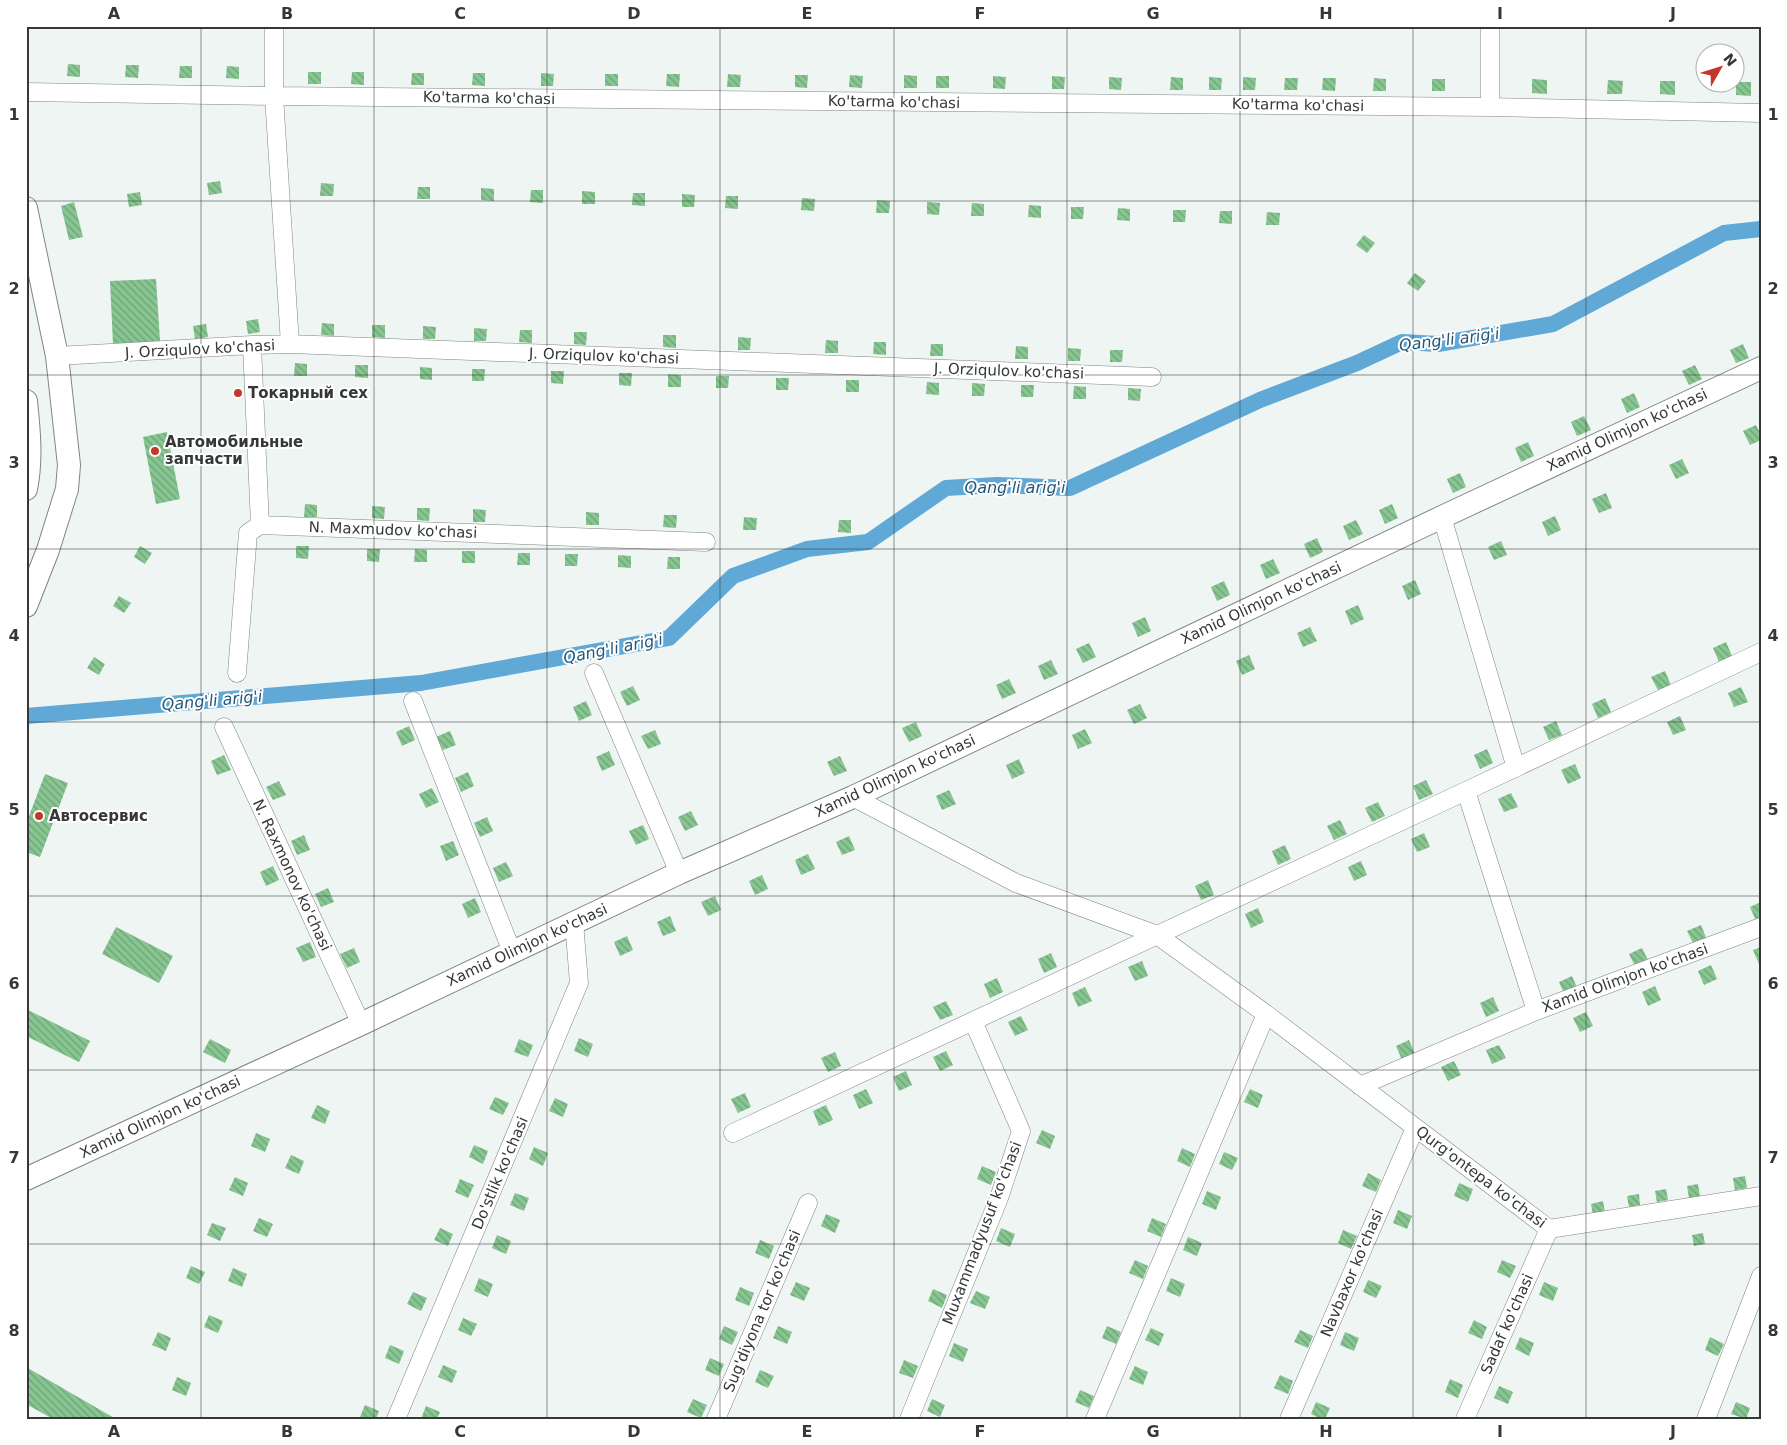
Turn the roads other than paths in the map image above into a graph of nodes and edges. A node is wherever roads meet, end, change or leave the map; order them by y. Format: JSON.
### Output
{"nodes":[{"id":1,"x":274,"y":26,"type":"edge"},
{"id":2,"x":1490,"y":26,"type":"edge"},
{"id":3,"x":26,"y":92,"type":"edge"},
{"id":4,"x":274,"y":96,"type":"junction"},
{"id":5,"x":1490,"y":107,"type":"junction"},
{"id":6,"x":1761,"y":113,"type":"edge"},
{"id":7,"x":26,"y":208,"type":"edge"},
{"id":8,"x":290,"y":344,"type":"junction"},
{"id":9,"x":252,"y":345,"type":"junction"},
{"id":10,"x":57,"y":356,"type":"junction"},
{"id":11,"x":1761,"y":368,"type":"edge"},
{"id":12,"x":1152,"y":377,"type":"dead end"},
{"id":13,"x":26,"y":401,"type":"edge"},
{"id":14,"x":26,"y":488,"type":"edge"},
{"id":15,"x":1442,"y":516,"type":"junction"},
{"id":16,"x":260,"y":525,"type":"junction"},
{"id":17,"x":706,"y":542,"type":"dead end"},
{"id":18,"x":26,"y":606,"type":"edge"},
{"id":19,"x":1761,"y":652,"type":"edge"},
{"id":20,"x":237,"y":673,"type":"dead end"},
{"id":21,"x":594,"y":673,"type":"dead end"},
{"id":22,"x":414,"y":701,"type":"dead end"},
{"id":23,"x":224,"y":727,"type":"dead end"},
{"id":24,"x":1516,"y":768,"type":"junction"},
{"id":25,"x":1466,"y":791,"type":"junction"},
{"id":26,"x":853,"y":797,"type":"junction"},
{"id":27,"x":679,"y":873,"type":"junction"},
{"id":28,"x":574,"y":922,"type":"junction"},
{"id":29,"x":1761,"y":927,"type":"edge"},
{"id":30,"x":1157,"y":935,"type":"junction"},
{"id":31,"x":512,"y":952,"type":"junction"},
{"id":32,"x":1536,"y":1011,"type":"junction"},
{"id":33,"x":1266,"y":1014,"type":"junction"},
{"id":34,"x":973,"y":1021,"type":"junction"},
{"id":35,"x":360,"y":1024,"type":"junction"},
{"id":36,"x":1360,"y":1086,"type":"junction"},
{"id":37,"x":1416,"y":1128,"type":"junction"},
{"id":38,"x":733,"y":1133,"type":"dead end"},
{"id":39,"x":26,"y":1178,"type":"edge"},
{"id":40,"x":1761,"y":1196,"type":"edge"},
{"id":41,"x":808,"y":1203,"type":"dead end"},
{"id":42,"x":1549,"y":1229,"type":"junction"},
{"id":43,"x":1761,"y":1276,"type":"edge"},
{"id":44,"x":396,"y":1419,"type":"edge"},
{"id":45,"x":716,"y":1419,"type":"edge"},
{"id":46,"x":909,"y":1419,"type":"edge"},
{"id":47,"x":1095,"y":1419,"type":"edge"},
{"id":48,"x":1289,"y":1419,"type":"edge"},
{"id":49,"x":1465,"y":1419,"type":"edge"},
{"id":50,"x":1706,"y":1419,"type":"edge"}],
"edges":[{"from":1,"to":4,"type":"street"},
{"from":2,"to":5,"type":"street"},
{"from":3,"to":4,"type":"street","name":"Ko'tarma ko'chasi"},
{"from":4,"to":5,"type":"street","name":"Ko'tarma ko'chasi"},
{"from":4,"to":8,"type":"street"},
{"from":5,"to":6,"type":"street","name":"Ko'tarma ko'chasi"},
{"from":7,"to":10,"type":"main road"},
{"from":8,"to":9,"type":"street","name":"J. Orziqulov ko'chasi"},
{"from":8,"to":12,"type":"street","name":"J. Orziqulov ko'chasi"},
{"from":9,"to":10,"type":"street","name":"J. Orziqulov ko'chasi"},
{"from":9,"to":16,"type":"street"},
{"from":10,"to":18,"type":"main road"},
{"from":11,"to":15,"type":"main road","name":"Xamid Olimjon ko'chasi"},
{"from":13,"to":14,"type":"main road"},
{"from":15,"to":24,"type":"street"},
{"from":15,"to":26,"type":"main road","name":"Xamid Olimjon ko'chasi"},
{"from":16,"to":17,"type":"street","name":"N. Maxmudov ko'chasi"},
{"from":16,"to":20,"type":"street"},
{"from":19,"to":24,"type":"street"},
{"from":21,"to":27,"type":"street"},
{"from":22,"to":31,"type":"street"},
{"from":23,"to":35,"type":"street","name":"N. Raxmonov ko'chasi"},
{"from":24,"to":25,"type":"street"},
{"from":25,"to":30,"type":"street"},
{"from":25,"to":32,"type":"street","name":"Xamid Olimjon ko'chasi"},
{"from":26,"to":27,"type":"main road","name":"Xamid Olimjon ko'chasi"},
{"from":26,"to":30,"type":"street","name":"Qurg'ontepa ko'chasi"},
{"from":27,"to":28,"type":"main road","name":"Xamid Olimjon ko'chasi"},
{"from":28,"to":31,"type":"main road","name":"Xamid Olimjon ko'chasi"},
{"from":28,"to":44,"type":"street","name":"Do'stlik ko'chasi"},
{"from":29,"to":32,"type":"street","name":"Xamid Olimjon ko'chasi"},
{"from":30,"to":33,"type":"street","name":"Qurg'ontepa ko'chasi"},
{"from":30,"to":34,"type":"street"},
{"from":31,"to":35,"type":"main road","name":"Xamid Olimjon ko'chasi"},
{"from":32,"to":36,"type":"street"},
{"from":33,"to":36,"type":"street","name":"Qurg'ontepa ko'chasi"},
{"from":33,"to":47,"type":"street"},
{"from":34,"to":38,"type":"street"},
{"from":34,"to":46,"type":"street","name":"Muxammadyusuf ko'chasi"},
{"from":35,"to":39,"type":"main road","name":"Xamid Olimjon ko'chasi"},
{"from":36,"to":37,"type":"street","name":"Qurg'ontepa ko'chasi"},
{"from":37,"to":42,"type":"street","name":"Qurg'ontepa ko'chasi"},
{"from":37,"to":48,"type":"street","name":"Navbaxor ko'chasi"},
{"from":40,"to":42,"type":"street","name":"Qurg'ontepa ko'chasi"},
{"from":41,"to":45,"type":"street","name":"Sug'diyona tor ko'chasi"},
{"from":42,"to":49,"type":"street","name":"Sadaf ko'chasi"},
{"from":43,"to":50,"type":"street"}]}
